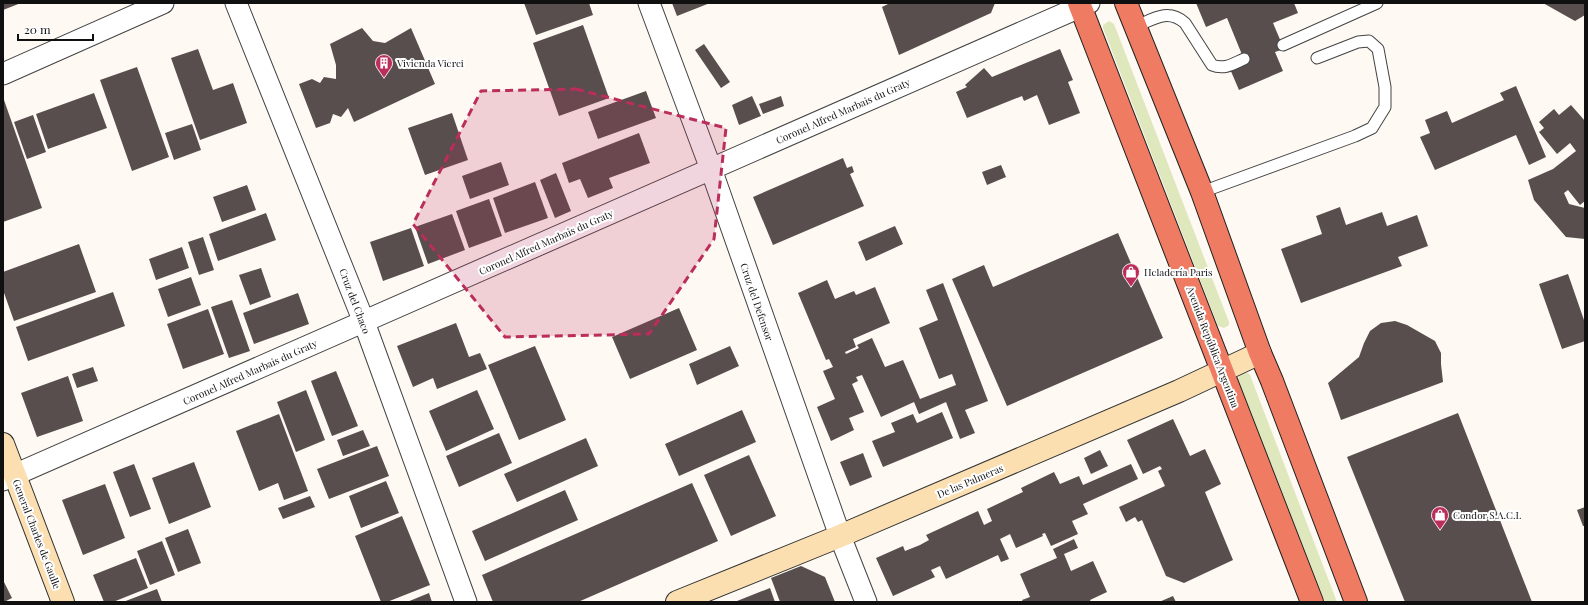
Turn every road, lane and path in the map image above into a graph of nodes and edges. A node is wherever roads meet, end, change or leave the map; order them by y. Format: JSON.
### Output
{"nodes":[{"id":1,"x":163,"y":3,"type":"edge"},
{"id":2,"x":236,"y":3,"type":"edge"},
{"id":3,"x":649,"y":3,"type":"edge"},
{"id":4,"x":1126,"y":3,"type":"edge"},
{"id":5,"x":1377,"y":3,"type":"edge"},
{"id":6,"x":1083,"y":4,"type":"edge"},
{"id":7,"x":1135,"y":27,"type":"junction"},
{"id":8,"x":1283,"y":45,"type":"dead end"},
{"id":9,"x":1317,"y":58,"type":"dead end"},
{"id":10,"x":1244,"y":59,"type":"dead end"},
{"id":11,"x":3,"y":74,"type":"edge"},
{"id":12,"x":711,"y":169,"type":"junction"},
{"id":13,"x":1202,"y":192,"type":"junction"},
{"id":14,"x":364,"y":322,"type":"junction"},
{"id":15,"x":1260,"y":353,"type":"junction"},
{"id":16,"x":1223,"y":371,"type":"junction"},
{"id":17,"x":3,"y":444,"type":"edge"},
{"id":18,"x":9,"y":478,"type":"edge"},
{"id":19,"x":840,"y":536,"type":"junction"},
{"id":20,"x":63,"y":602,"type":"edge"},
{"id":21,"x":466,"y":602,"type":"edge"},
{"id":22,"x":677,"y":602,"type":"edge"},
{"id":23,"x":866,"y":602,"type":"edge"},
{"id":24,"x":1312,"y":602,"type":"edge"},
{"id":25,"x":1356,"y":602,"type":"edge"}],
"edges":[{"from":1,"to":11,"type":"street"},
{"from":2,"to":14,"type":"street","name":"Cruz del Chaco"},
{"from":3,"to":12,"type":"street","name":"Cruz del Defensor"},
{"from":4,"to":7,"type":"highway"},
{"from":5,"to":8,"type":"lane"},
{"from":6,"to":12,"type":"street","name":"Coronel Alfred Marbais du Graty"},
{"from":6,"to":16,"type":"highway","name":"Avenida República Argentina"},
{"from":7,"to":10,"type":"lane"},
{"from":7,"to":13,"type":"highway"},
{"from":9,"to":13,"type":"lane"},
{"from":12,"to":14,"type":"street","name":"Coronel Alfred Marbais du Graty"},
{"from":12,"to":19,"type":"street","name":"Cruz del Defensor"},
{"from":13,"to":15,"type":"highway"},
{"from":14,"to":18,"type":"street","name":"Coronel Alfred Marbais du Graty"},
{"from":14,"to":21,"type":"street","name":"Cruz del Chaco"},
{"from":15,"to":16,"type":"main road","name":"De las Palmeras"},
{"from":15,"to":25,"type":"highway"},
{"from":16,"to":19,"type":"main road","name":"De las Palmeras"},
{"from":16,"to":24,"type":"highway","name":"Avenida República Argentina"},
{"from":17,"to":18,"type":"main road","name":"General Charles de Gaulle"},
{"from":18,"to":20,"type":"main road","name":"General Charles de Gaulle"},
{"from":19,"to":22,"type":"main road","name":"De las Palmeras"},
{"from":19,"to":23,"type":"street","name":"Cruz del Defensor"}]}
